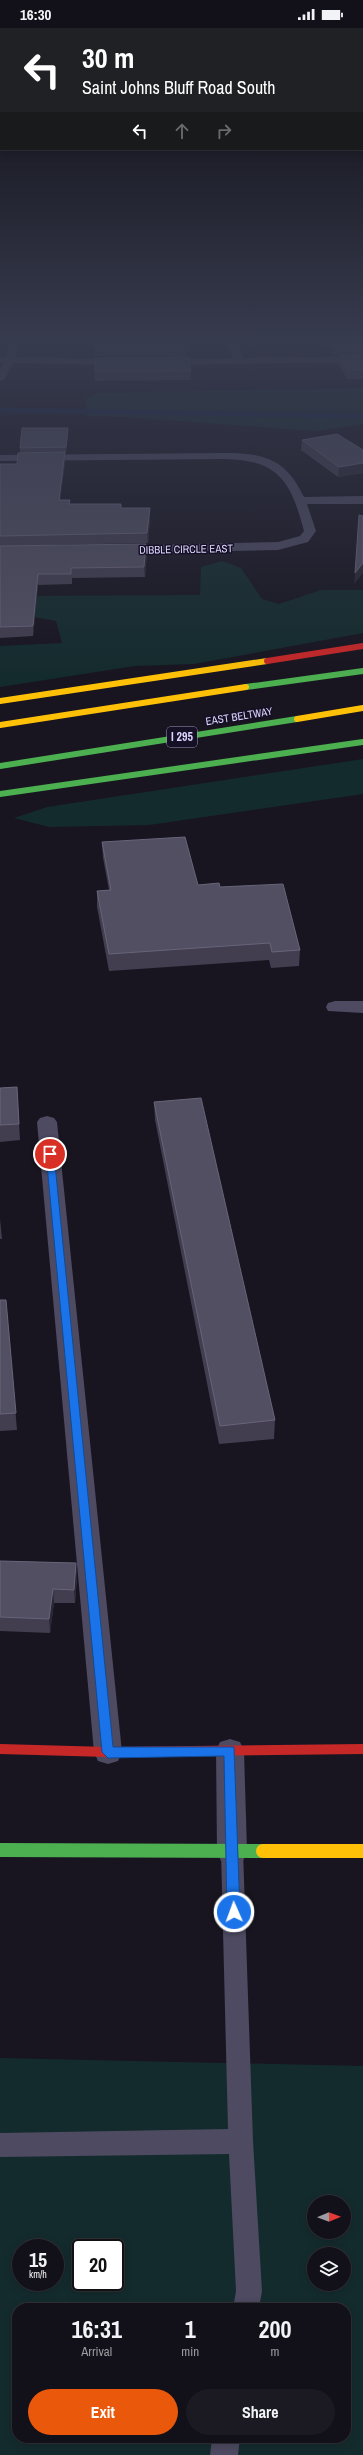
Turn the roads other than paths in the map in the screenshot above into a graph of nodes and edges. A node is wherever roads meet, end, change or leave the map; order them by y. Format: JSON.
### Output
{"nodes":[{"id":1,"x":0,"y":458,"type":"edge"},
{"id":2,"x":363,"y":500,"type":"edge"},
{"id":3,"x":299,"y":501,"type":"junction"},
{"id":4,"x":104,"y":550,"type":"edge"},
{"id":5,"x":363,"y":646,"type":"edge"},
{"id":6,"x":363,"y":671,"type":"edge"},
{"id":7,"x":0,"y":701,"type":"edge"},
{"id":8,"x":363,"y":708,"type":"edge"},
{"id":9,"x":0,"y":725,"type":"edge"},
{"id":10,"x":363,"y":742,"type":"edge"},
{"id":11,"x":0,"y":766,"type":"edge"},
{"id":12,"x":0,"y":794,"type":"edge"},
{"id":13,"x":335,"y":1007,"type":"dead end"},
{"id":14,"x":363,"y":1007,"type":"edge"},
{"id":15,"x":47,"y":1122,"type":"dead end"},
{"id":16,"x":0,"y":1749,"type":"edge"},
{"id":17,"x":363,"y":1749,"type":"edge"},
{"id":18,"x":230,"y":1751,"type":"junction"},
{"id":19,"x":108,"y":1752,"type":"junction"},
{"id":20,"x":0,"y":1850,"type":"edge"},
{"id":21,"x":232,"y":1851,"type":"junction"},
{"id":22,"x":363,"y":1851,"type":"edge"},
{"id":23,"x":241,"y":2141,"type":"junction"},
{"id":24,"x":0,"y":2145,"type":"edge"},
{"id":25,"x":247,"y":2303,"type":"edge"},
{"id":26,"x":225,"y":2443,"type":"edge"},
{"id":27,"x":224,"y":2455,"type":"edge"}],
"edges":[{"from":1,"to":3,"type":"street"},
{"from":2,"to":3,"type":"street"},
{"from":3,"to":4,"type":"street","name":"DIBBLE CIRCLE EAST"},
{"from":5,"to":7,"type":"main road"},
{"from":6,"to":9,"type":"main road"},
{"from":8,"to":11,"type":"main road","name":"EAST BELTWAY","number":"I 295"},
{"from":10,"to":12,"type":"main road"},
{"from":13,"to":14,"type":"street"},
{"from":15,"to":19,"type":"street"},
{"from":16,"to":19,"type":"main road"},
{"from":17,"to":18,"type":"main road"},
{"from":18,"to":19,"type":"main road"},
{"from":18,"to":21,"type":"street"},
{"from":20,"to":21,"type":"main road"},
{"from":21,"to":22,"type":"main road"},
{"from":21,"to":23,"type":"lane"},
{"from":23,"to":24,"type":"lane"},
{"from":23,"to":25,"type":"lane"},
{"from":26,"to":27,"type":"lane"}]}
